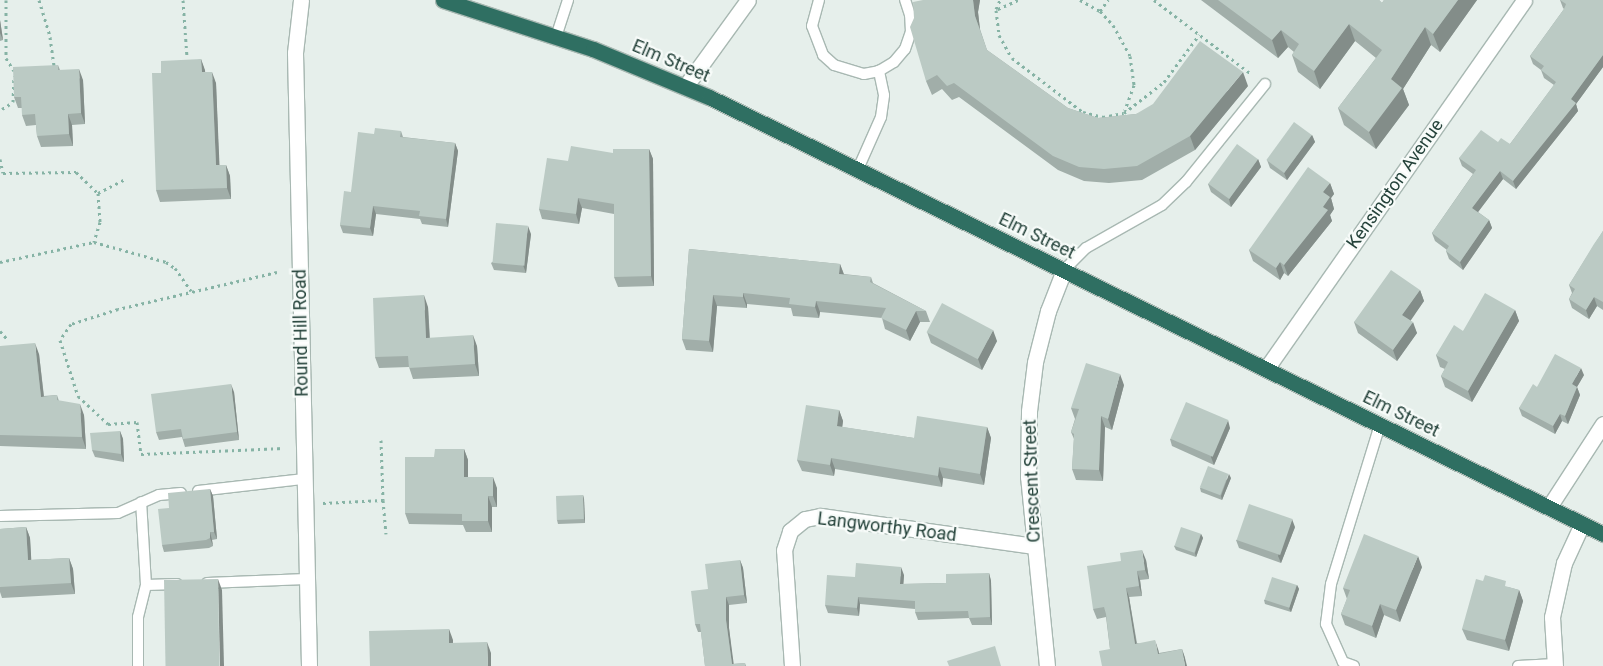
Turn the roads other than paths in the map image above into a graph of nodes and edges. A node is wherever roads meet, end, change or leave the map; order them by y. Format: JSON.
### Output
{"nodes":[{"id":1,"x":301,"y":0,"type":"edge"},
{"id":2,"x":443,"y":0,"type":"edge"},
{"id":3,"x":568,"y":0,"type":"edge"},
{"id":4,"x":748,"y":0,"type":"edge"},
{"id":5,"x":819,"y":0,"type":"edge"},
{"id":6,"x":905,"y":0,"type":"edge"},
{"id":7,"x":1524,"y":0,"type":"edge"},
{"id":8,"x":556,"y":37,"type":"junction"},
{"id":9,"x":879,"y":71,"type":"junction"},
{"id":10,"x":1265,"y":84,"type":"road end"},
{"id":11,"x":685,"y":87,"type":"junction"},
{"id":12,"x":858,"y":169,"type":"junction"},
{"id":13,"x":1064,"y":270,"type":"junction"},
{"id":14,"x":1266,"y":369,"type":"junction"},
{"id":15,"x":1603,"y":424,"type":"edge"},
{"id":16,"x":1380,"y":425,"type":"junction"},
{"id":17,"x":304,"y":479,"type":"junction"},
{"id":18,"x":141,"y":502,"type":"junction"},
{"id":19,"x":1549,"y":507,"type":"junction"},
{"id":20,"x":0,"y":516,"type":"edge"},
{"id":21,"x":1582,"y":524,"type":"junction"},
{"id":22,"x":1603,"y":534,"type":"edge"},
{"id":23,"x":1034,"y":546,"type":"junction"},
{"id":24,"x":306,"y":579,"type":"junction"},
{"id":25,"x":146,"y":585,"type":"junction"},
{"id":26,"x":1555,"y":665,"type":"edge"},
{"id":27,"x":138,"y":666,"type":"edge"},
{"id":28,"x":309,"y":666,"type":"edge"},
{"id":29,"x":792,"y":666,"type":"edge"},
{"id":30,"x":1048,"y":666,"type":"edge"},
{"id":31,"x":1354,"y":666,"type":"edge"},
{"id":32,"x":1518,"y":666,"type":"edge"}],
"edges":[{"from":1,"to":17,"type":"street","name":"Round Hill Road"},
{"from":2,"to":8,"type":"highway","name":"Elm Street"},
{"from":3,"to":8,"type":"lane"},
{"from":4,"to":11,"type":"street"},
{"from":5,"to":9,"type":"lane"},
{"from":6,"to":9,"type":"lane"},
{"from":7,"to":14,"type":"street","name":"Kensington Avenue"},
{"from":8,"to":11,"type":"highway","name":"Elm Street"},
{"from":9,"to":12,"type":"lane"},
{"from":10,"to":13,"type":"lane"},
{"from":11,"to":12,"type":"highway","name":"Elm Street"},
{"from":12,"to":13,"type":"highway","name":"Elm Street"},
{"from":13,"to":14,"type":"highway","name":"Elm Street"},
{"from":13,"to":23,"type":"street","name":"Crescent Street"},
{"from":14,"to":16,"type":"highway","name":"Elm Street"},
{"from":15,"to":19,"type":"street"},
{"from":16,"to":19,"type":"highway","name":"Elm Street"},
{"from":16,"to":31,"type":"lane"},
{"from":17,"to":18,"type":"lane"},
{"from":17,"to":24,"type":"street","name":"Round Hill Road"},
{"from":18,"to":20,"type":"lane"},
{"from":18,"to":25,"type":"lane"},
{"from":19,"to":21,"type":"highway","name":"Elm Street"},
{"from":21,"to":22,"type":"highway","name":"Elm Street"},
{"from":21,"to":26,"type":"street"},
{"from":23,"to":29,"type":"street","name":"Langworthy Road"},
{"from":23,"to":30,"type":"street","name":"Crescent Street"},
{"from":24,"to":25,"type":"lane"},
{"from":24,"to":28,"type":"street","name":"Round Hill Road"},
{"from":25,"to":27,"type":"lane"},
{"from":26,"to":32,"type":"lane"}]}
